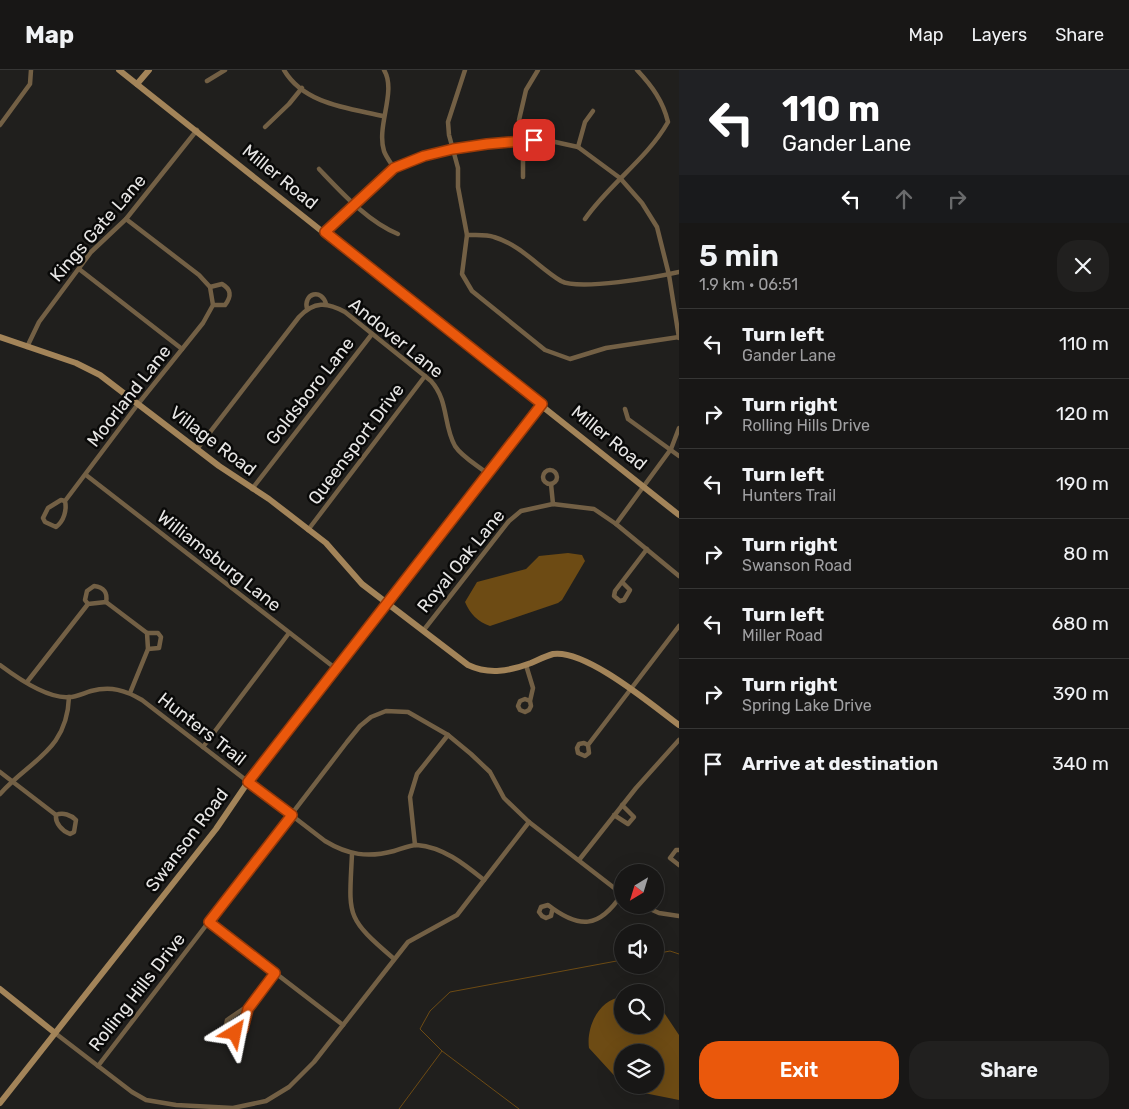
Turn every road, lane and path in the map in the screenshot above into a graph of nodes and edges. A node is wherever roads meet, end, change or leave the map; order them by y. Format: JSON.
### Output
{"nodes":[{"id":1,"x":31,"y":70,"type":"edge"},
{"id":2,"x":119,"y":70,"type":"edge"},
{"id":3,"x":149,"y":70,"type":"edge"},
{"id":4,"x":225,"y":70,"type":"edge"},
{"id":5,"x":284,"y":70,"type":"edge"},
{"id":6,"x":384,"y":70,"type":"edge"},
{"id":7,"x":465,"y":70,"type":"edge"},
{"id":8,"x":538,"y":70,"type":"edge"},
{"id":9,"x":637,"y":70,"type":"edge"},
{"id":10,"x":207,"y":81,"type":"dead end"},
{"id":11,"x":137,"y":84,"type":"junction"},
{"id":12,"x":302,"y":88,"type":"junction"},
{"id":13,"x":593,"y":111,"type":"dead end"},
{"id":14,"x":383,"y":116,"type":"junction"},
{"id":15,"x":0,"y":124,"type":"edge"},
{"id":16,"x":265,"y":127,"type":"dead end"},
{"id":17,"x":196,"y":130,"type":"junction"},
{"id":18,"x":523,"y":141,"type":"junction"},
{"id":19,"x":578,"y":148,"type":"junction"},
{"id":20,"x":453,"y":149,"type":"junction"},
{"id":21,"x":394,"y":168,"type":"junction"},
{"id":22,"x":319,"y":169,"type":"dead end"},
{"id":23,"x":523,"y":177,"type":"dead end"},
{"id":24,"x":620,"y":178,"type":"junction"},
{"id":25,"x":354,"y":203,"type":"junction"},
{"id":26,"x":126,"y":219,"type":"junction"},
{"id":27,"x":585,"y":219,"type":"dead end"},
{"id":28,"x":325,"y":232,"type":"junction"},
{"id":29,"x":398,"y":234,"type":"dead end"},
{"id":30,"x":467,"y":235,"type":"junction"},
{"id":31,"x":79,"y":269,"type":"junction"},
{"id":32,"x":679,"y":272,"type":"edge"},
{"id":33,"x":669,"y":274,"type":"junction"},
{"id":34,"x":210,"y":287,"type":"junction"},
{"id":35,"x":326,"y":304,"type":"junction"},
{"id":36,"x":213,"y":305,"type":"junction"},
{"id":37,"x":306,"y":309,"type":"junction"},
{"id":38,"x":677,"y":315,"type":"edge"},
{"id":39,"x":678,"y":328,"type":"edge"},
{"id":40,"x":372,"y":334,"type":"junction"},
{"id":41,"x":0,"y":337,"type":"edge"},
{"id":42,"x":679,"y":338,"type":"edge"},
{"id":43,"x":27,"y":347,"type":"junction"},
{"id":44,"x":182,"y":349,"type":"junction"},
{"id":45,"x":425,"y":376,"type":"junction"},
{"id":46,"x":138,"y":404,"type":"junction"},
{"id":47,"x":542,"y":404,"type":"junction"},
{"id":48,"x":625,"y":409,"type":"dead end"},
{"id":49,"x":679,"y":428,"type":"edge"},
{"id":50,"x":196,"y":449,"type":"junction"},
{"id":51,"x":671,"y":449,"type":"junction"},
{"id":52,"x":679,"y":456,"type":"edge"},
{"id":53,"x":488,"y":474,"type":"junction"},
{"id":54,"x":86,"y":475,"type":"junction"},
{"id":55,"x":551,"y":484,"type":"dead end"},
{"id":56,"x":644,"y":486,"type":"junction"},
{"id":57,"x":252,"y":489,"type":"junction"},
{"id":58,"x":65,"y":501,"type":"junction"},
{"id":59,"x":553,"y":504,"type":"junction"},
{"id":60,"x":679,"y":515,"type":"edge"},
{"id":61,"x":616,"y":524,"type":"junction"},
{"id":62,"x":308,"y":530,"type":"junction"},
{"id":63,"x":647,"y":549,"type":"junction"},
{"id":64,"x":679,"y":576,"type":"edge"},
{"id":65,"x":622,"y":582,"type":"dead end"},
{"id":66,"x":106,"y":602,"type":"junction"},
{"id":67,"x":387,"y":603,"type":"junction"},
{"id":68,"x":88,"y":604,"type":"junction"},
{"id":69,"x":679,"y":626,"type":"edge"},
{"id":70,"x":422,"y":632,"type":"junction"},
{"id":71,"x":147,"y":633,"type":"junction"},
{"id":72,"x":288,"y":633,"type":"junction"},
{"id":73,"x":148,"y":649,"type":"junction"},
{"id":74,"x":0,"y":665,"type":"edge"},
{"id":75,"x":526,"y":665,"type":"junction"},
{"id":76,"x":336,"y":668,"type":"junction"},
{"id":77,"x":27,"y":682,"type":"junction"},
{"id":78,"x":630,"y":690,"type":"junction"},
{"id":79,"x":130,"y":693,"type":"junction"},
{"id":80,"x":69,"y":697,"type":"junction"},
{"id":81,"x":530,"y":701,"type":"dead end"},
{"id":82,"x":679,"y":724,"type":"edge"},
{"id":83,"x":448,"y":735,"type":"junction"},
{"id":84,"x":679,"y":740,"type":"edge"},
{"id":85,"x":588,"y":745,"type":"dead end"},
{"id":86,"x":203,"y":748,"type":"junction"},
{"id":87,"x":0,"y":772,"type":"edge"},
{"id":88,"x":12,"y":781,"type":"junction"},
{"id":89,"x":248,"y":782,"type":"junction"},
{"id":90,"x":0,"y":794,"type":"edge"},
{"id":91,"x":622,"y":805,"type":"junction"},
{"id":92,"x":56,"y":814,"type":"junction"},
{"id":93,"x":292,"y":815,"type":"junction"},
{"id":94,"x":614,"y":815,"type":"junction"},
{"id":95,"x":529,"y":822,"type":"junction"},
{"id":96,"x":415,"y":845,"type":"junction"},
{"id":97,"x":679,"y":850,"type":"edge"},
{"id":98,"x":352,"y":854,"type":"junction"},
{"id":99,"x":579,"y":860,"type":"junction"},
{"id":100,"x":679,"y":865,"type":"edge"},
{"id":101,"x":484,"y":880,"type":"junction"},
{"id":102,"x":614,"y":888,"type":"edge"},
{"id":103,"x":614,"y":905,"type":"edge"},
{"id":104,"x":552,"y":911,"type":"dead end"},
{"id":105,"x":664,"y":914,"type":"edge"},
{"id":106,"x":679,"y":916,"type":"edge"},
{"id":107,"x":209,"y":922,"type":"junction"},
{"id":108,"x":393,"y":958,"type":"junction"},
{"id":109,"x":275,"y":973,"type":"junction"},
{"id":110,"x":0,"y":989,"type":"edge"},
{"id":111,"x":248,"y":1009,"type":"junction"},
{"id":112,"x":343,"y":1025,"type":"junction"},
{"id":113,"x":55,"y":1033,"type":"junction"},
{"id":114,"x":98,"y":1066,"type":"junction"},
{"id":115,"x":0,"y":1103,"type":"edge"}],
"edges":[{"from":1,"to":15,"type":"street"},
{"from":2,"to":11,"type":"street","name":"Miller Road"},
{"from":3,"to":11,"type":"street"},
{"from":4,"to":10,"type":"street"},
{"from":5,"to":12,"type":"street"},
{"from":6,"to":14,"type":"street"},
{"from":7,"to":20,"type":"street"},
{"from":8,"to":18,"type":"street"},
{"from":9,"to":24,"type":"street"},
{"from":11,"to":17,"type":"street","name":"Miller Road"},
{"from":12,"to":14,"type":"street"},
{"from":12,"to":16,"type":"street"},
{"from":13,"to":19,"type":"street"},
{"from":14,"to":21,"type":"street"},
{"from":17,"to":26,"type":"street","name":"Kings Gate Lane"},
{"from":17,"to":28,"type":"street","name":"Miller Road"},
{"from":18,"to":19,"type":"street"},
{"from":18,"to":20,"type":"street"},
{"from":18,"to":23,"type":"street"},
{"from":19,"to":24,"type":"street"},
{"from":20,"to":21,"type":"street"},
{"from":20,"to":30,"type":"street"},
{"from":21,"to":25,"type":"street"},
{"from":22,"to":25,"type":"street"},
{"from":24,"to":27,"type":"street"},
{"from":24,"to":33,"type":"street"},
{"from":25,"to":28,"type":"street"},
{"from":25,"to":29,"type":"street"},
{"from":26,"to":31,"type":"street","name":"Kings Gate Lane"},
{"from":26,"to":34,"type":"street","name":"Moorland Lane"},
{"from":28,"to":47,"type":"street","name":"Miller Road"},
{"from":30,"to":33,"type":"street"},
{"from":30,"to":42,"type":"street"},
{"from":31,"to":43,"type":"street","name":"Kings Gate Lane"},
{"from":31,"to":44,"type":"street"},
{"from":32,"to":33,"type":"street"},
{"from":33,"to":38,"type":"street"},
{"from":34,"to":36,"type":"street"},
{"from":34,"to":36,"type":"street","name":"Moorland Lane"},
{"from":35,"to":37,"type":"street","name":"Andover Lane"},
{"from":35,"to":37,"type":"street","name":"Andover Lane"},
{"from":35,"to":40,"type":"street","name":"Andover Lane"},
{"from":36,"to":44,"type":"street","name":"Moorland Lane"},
{"from":37,"to":50,"type":"street","name":"Andover Lane"},
{"from":38,"to":39,"type":"street"},
{"from":39,"to":42,"type":"street"},
{"from":40,"to":45,"type":"street","name":"Andover Lane"},
{"from":40,"to":57,"type":"street","name":"Goldsboro Lane"},
{"from":41,"to":43,"type":"street","name":"Village Road"},
{"from":43,"to":46,"type":"street","name":"Village Road"},
{"from":44,"to":46,"type":"street","name":"Moorland Lane"},
{"from":45,"to":53,"type":"street","name":"Andover Lane"},
{"from":45,"to":62,"type":"street","name":"Queensport Drive"},
{"from":46,"to":50,"type":"street","name":"Village Road"},
{"from":46,"to":54,"type":"street","name":"Moorland Lane"},
{"from":47,"to":53,"type":"street","name":"Swanson Road"},
{"from":47,"to":56,"type":"street","name":"Miller Road"},
{"from":48,"to":51,"type":"street"},
{"from":49,"to":51,"type":"street"},
{"from":50,"to":57,"type":"street","name":"Village Road"},
{"from":51,"to":52,"type":"street"},
{"from":51,"to":56,"type":"street"},
{"from":53,"to":67,"type":"street","name":"Swanson Road"},
{"from":54,"to":58,"type":"street","name":"Moorland Lane"},
{"from":54,"to":72,"type":"street","name":"Williamsburg Lane"},
{"from":55,"to":59,"type":"street"},
{"from":56,"to":60,"type":"street","name":"Miller Road"},
{"from":56,"to":61,"type":"street"},
{"from":57,"to":62,"type":"street","name":"Village Road"},
{"from":58,"to":58,"type":"street","name":"Moorland Lane"},
{"from":59,"to":61,"type":"street","name":"Royal Oak Lane"},
{"from":59,"to":70,"type":"street","name":"Royal Oak Lane"},
{"from":61,"to":63,"type":"street","name":"Royal Oak Lane"},
{"from":62,"to":67,"type":"street","name":"Village Road"},
{"from":63,"to":64,"type":"street","name":"Royal Oak Lane"},
{"from":63,"to":65,"type":"street"},
{"from":66,"to":68,"type":"street"},
{"from":66,"to":68,"type":"street"},
{"from":66,"to":71,"type":"street"},
{"from":67,"to":70,"type":"street","name":"Village Road"},
{"from":67,"to":76,"type":"street","name":"Swanson Road"},
{"from":68,"to":77,"type":"street"},
{"from":69,"to":78,"type":"street"},
{"from":70,"to":75,"type":"street","name":"Village Road"},
{"from":71,"to":73,"type":"street"},
{"from":71,"to":73,"type":"street"},
{"from":72,"to":76,"type":"street","name":"Williamsburg Lane"},
{"from":72,"to":86,"type":"street"},
{"from":73,"to":79,"type":"street"},
{"from":74,"to":77,"type":"street","name":"Hunters Trail"},
{"from":75,"to":78,"type":"street","name":"Village Road"},
{"from":75,"to":81,"type":"street"},
{"from":76,"to":89,"type":"street","name":"Swanson Road"},
{"from":77,"to":80,"type":"street","name":"Hunters Trail"},
{"from":78,"to":82,"type":"street","name":"Village Road"},
{"from":78,"to":85,"type":"street"},
{"from":79,"to":80,"type":"street","name":"Hunters Trail"},
{"from":79,"to":86,"type":"street","name":"Hunters Trail"},
{"from":80,"to":88,"type":"street"},
{"from":83,"to":93,"type":"street","name":"Rolling Hills Drive"},
{"from":83,"to":95,"type":"street","name":"Rolling Hills Drive"},
{"from":83,"to":96,"type":"street"},
{"from":84,"to":91,"type":"street"},
{"from":86,"to":89,"type":"street","name":"Hunters Trail"},
{"from":87,"to":88,"type":"street"},
{"from":88,"to":90,"type":"street"},
{"from":88,"to":92,"type":"street"},
{"from":89,"to":93,"type":"street","name":"Hunters Trail"},
{"from":89,"to":113,"type":"street","name":"Swanson Road"},
{"from":91,"to":94,"type":"street"},
{"from":91,"to":94,"type":"street"},
{"from":92,"to":92,"type":"street"},
{"from":93,"to":98,"type":"street","name":"Hunters Trail"},
{"from":93,"to":107,"type":"street","name":"Rolling Hills Drive"},
{"from":94,"to":99,"type":"street"},
{"from":95,"to":99,"type":"street","name":"Rolling Hills Drive"},
{"from":95,"to":101,"type":"street"},
{"from":96,"to":98,"type":"street","name":"Hunters Trail"},
{"from":96,"to":101,"type":"street","name":"Hunters Trail"},
{"from":97,"to":100,"type":"street"},
{"from":98,"to":108,"type":"street"},
{"from":99,"to":102,"type":"street","name":"Rolling Hills Drive"},
{"from":101,"to":108,"type":"street"},
{"from":103,"to":104,"type":"street"},
{"from":105,"to":106,"type":"street"},
{"from":107,"to":109,"type":"street"},
{"from":107,"to":114,"type":"street","name":"Rolling Hills Drive"},
{"from":108,"to":112,"type":"street"},
{"from":109,"to":111,"type":"street"},
{"from":109,"to":112,"type":"street"},
{"from":110,"to":113,"type":"street"},
{"from":111,"to":111,"type":"street"},
{"from":112,"to":114,"type":"street"},
{"from":113,"to":114,"type":"street"},
{"from":113,"to":115,"type":"street","name":"Swanson Road"}]}
